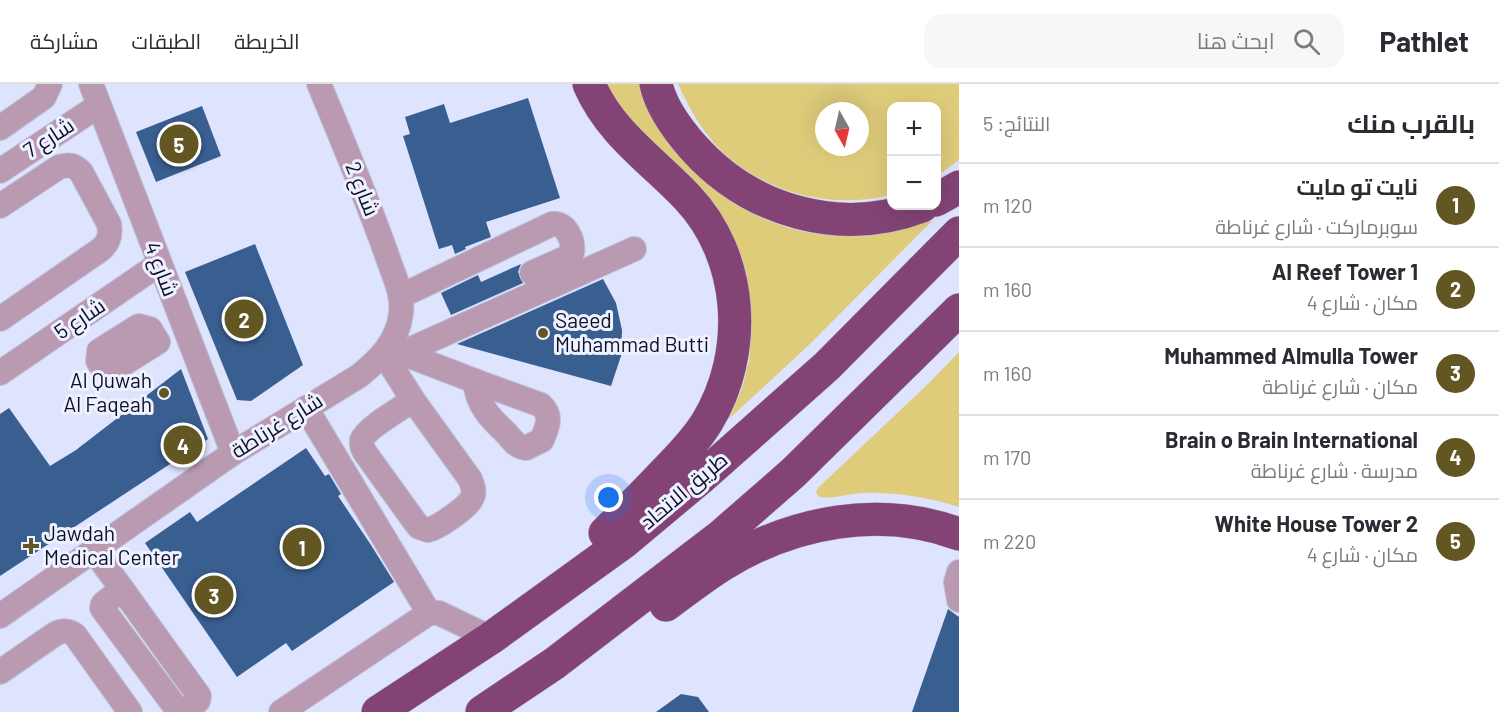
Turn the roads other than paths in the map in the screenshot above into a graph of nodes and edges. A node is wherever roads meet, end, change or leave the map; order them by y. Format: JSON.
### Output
{"nodes":[{"id":1,"x":50,"y":84,"type":"edge"},
{"id":2,"x":319,"y":84,"type":"edge"},
{"id":3,"x":590,"y":84,"type":"edge"},
{"id":4,"x":656,"y":84,"type":"edge"},
{"id":5,"x":94,"y":95,"type":"edge"},
{"id":6,"x":5,"y":125,"type":"edge"},
{"id":7,"x":29,"y":151,"type":"junction"},
{"id":8,"x":0,"y":171,"type":"edge"},
{"id":9,"x":959,"y":187,"type":"edge"},
{"id":10,"x":941,"y":197,"type":"edge"},
{"id":11,"x":0,"y":206,"type":"edge"},
{"id":12,"x":907,"y":210,"type":"edge"},
{"id":13,"x":959,"y":233,"type":"edge"},
{"id":14,"x":634,"y":249,"type":"dead end"},
{"id":15,"x":159,"y":264,"type":"junction"},
{"id":16,"x":532,"y":273,"type":"dead end"},
{"id":17,"x":401,"y":296,"type":"junction"},
{"id":18,"x":959,"y":310,"type":"edge"},
{"id":19,"x":0,"y":319,"type":"edge"},
{"id":20,"x":183,"y":327,"type":"junction"},
{"id":21,"x":158,"y":342,"type":"dead end"},
{"id":22,"x":392,"y":352,"type":"junction"},
{"id":23,"x":0,"y":373,"type":"edge"},
{"id":24,"x":475,"y":381,"type":"dead end"},
{"id":25,"x":414,"y":400,"type":"junction"},
{"id":26,"x":306,"y":408,"type":"junction"},
{"id":27,"x":233,"y":453,"type":"junction"},
{"id":28,"x":959,"y":534,"type":"edge"},
{"id":29,"x":94,"y":551,"type":"junction"},
{"id":30,"x":959,"y":572,"type":"edge"},
{"id":31,"x":959,"y":600,"type":"edge"},
{"id":32,"x":538,"y":603,"type":"junction"},
{"id":33,"x":429,"y":614,"type":"junction"},
{"id":34,"x":0,"y":616,"type":"edge"},
{"id":35,"x":491,"y":638,"type":"junction"},
{"id":36,"x":555,"y":663,"type":"junction"},
{"id":37,"x":0,"y":672,"type":"edge"},
{"id":38,"x":130,"y":712,"type":"edge"},
{"id":39,"x":181,"y":712,"type":"edge"},
{"id":40,"x":281,"y":712,"type":"edge"},
{"id":41,"x":378,"y":712,"type":"edge"},
{"id":42,"x":482,"y":712,"type":"edge"}],
"edges":[{"from":1,"to":6,"type":"street"},
{"from":2,"to":17,"type":"street","name":"شارع 2"},
{"from":3,"to":32,"type":"highway"},
{"from":4,"to":12,"type":"highway"},
{"from":5,"to":7,"type":"street","name":"شارع 7"},
{"from":5,"to":15,"type":"street","name":"شارع 4"},
{"from":6,"to":7,"type":"street"},
{"from":7,"to":8,"type":"street","name":"شارع 7"},
{"from":9,"to":10,"type":"highway"},
{"from":11,"to":19,"type":"street"},
{"from":13,"to":32,"type":"highway","name":"طريق الاتحاد"},
{"from":14,"to":22,"type":"street"},
{"from":15,"to":20,"type":"street","name":"شارع 4"},
{"from":15,"to":23,"type":"street","name":"شارع 5"},
{"from":16,"to":17,"type":"street"},
{"from":17,"to":22,"type":"street","name":"شارع غرناطة"},
{"from":18,"to":36,"type":"highway"},
{"from":20,"to":21,"type":"street"},
{"from":20,"to":27,"type":"street","name":"شارع 4"},
{"from":22,"to":24,"type":"street"},
{"from":22,"to":25,"type":"street"},
{"from":22,"to":26,"type":"street","name":"شارع غرناطة"},
{"from":25,"to":25,"type":"street"},
{"from":26,"to":27,"type":"street","name":"شارع غرناطة"},
{"from":26,"to":33,"type":"street"},
{"from":27,"to":29,"type":"street","name":"شارع غرناطة"},
{"from":28,"to":36,"type":"highway"},
{"from":29,"to":34,"type":"street","name":"شارع غرناطة"},
{"from":29,"to":39,"type":"street"},
{"from":30,"to":31,"type":"street"},
{"from":32,"to":35,"type":"highway","name":"طريق الاتحاد"},
{"from":33,"to":35,"type":"street"},
{"from":33,"to":40,"type":"street"},
{"from":35,"to":41,"type":"highway","name":"طريق الاتحاد"},
{"from":36,"to":42,"type":"highway"},
{"from":37,"to":38,"type":"street"}]}
